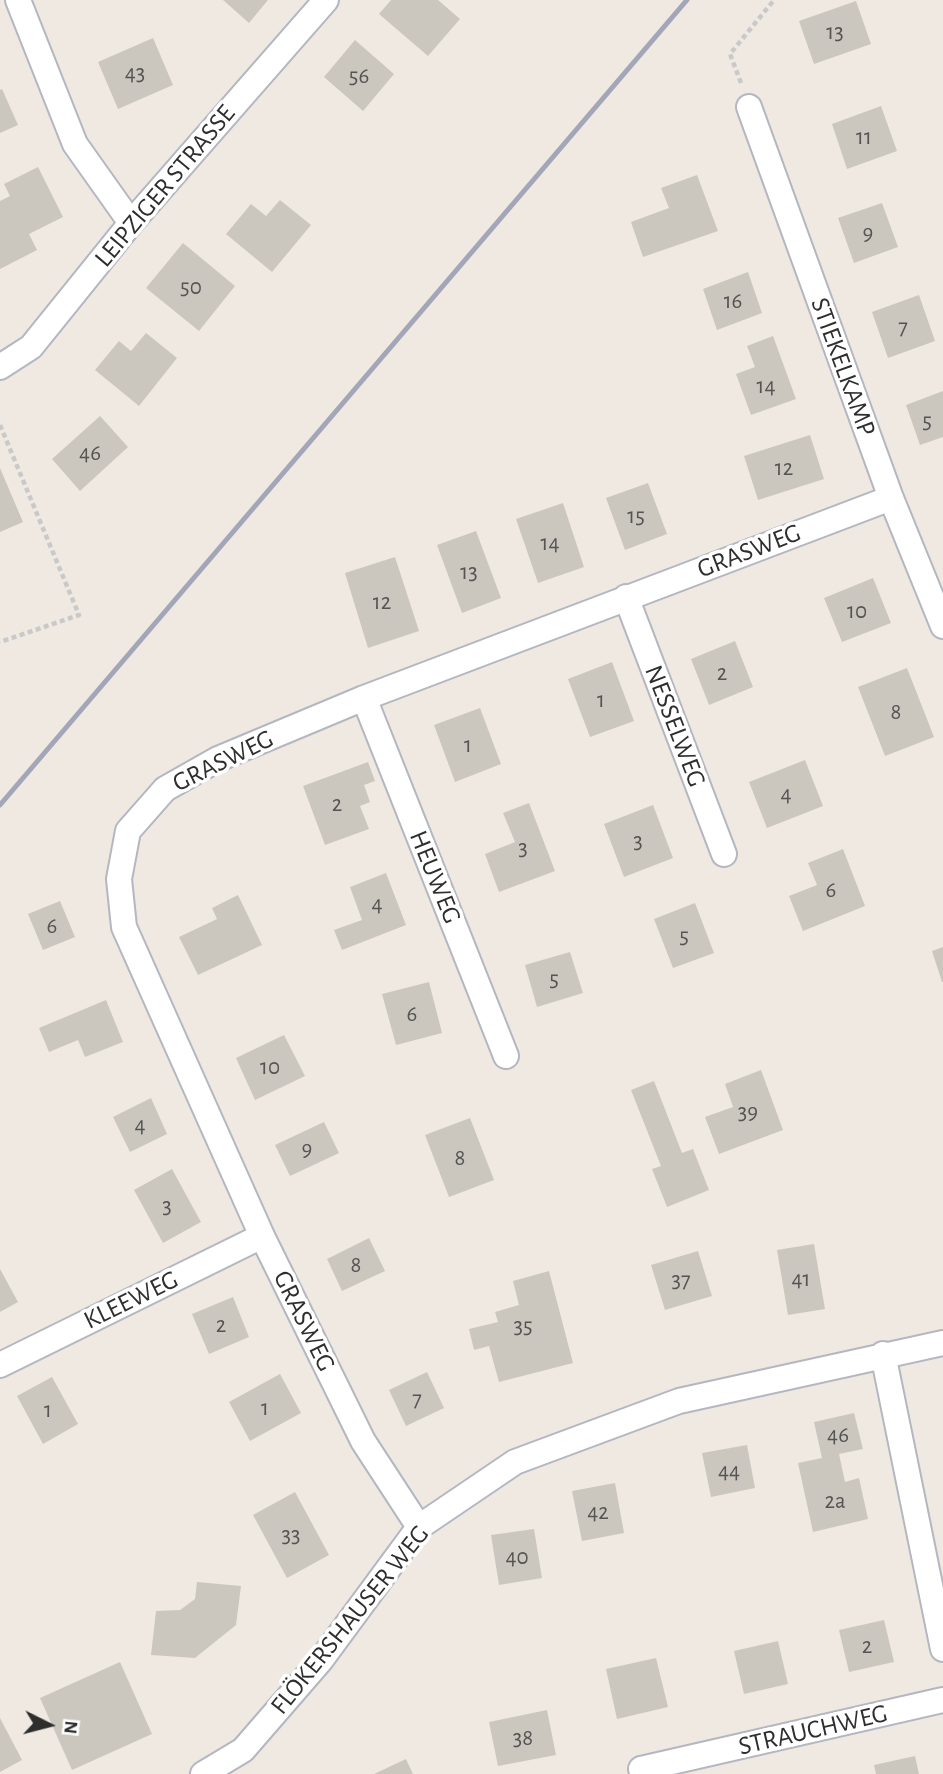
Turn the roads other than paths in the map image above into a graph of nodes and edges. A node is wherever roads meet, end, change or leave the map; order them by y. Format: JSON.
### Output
{"nodes":[{"id":1,"x":18,"y":0,"type":"edge"},
{"id":2,"x":326,"y":0,"type":"edge"},
{"id":3,"x":750,"y":107,"type":"road end"},
{"id":4,"x":131,"y":223,"type":"junction"},
{"id":5,"x":0,"y":367,"type":"edge"},
{"id":6,"x":891,"y":498,"type":"junction"},
{"id":7,"x":935,"y":579,"type":"edge"},
{"id":8,"x":626,"y":597,"type":"junction"},
{"id":9,"x":943,"y":626,"type":"edge"},
{"id":10,"x":364,"y":698,"type":"junction"},
{"id":11,"x":724,"y":854,"type":"dead end"},
{"id":12,"x":506,"y":1056,"type":"dead end"},
{"id":13,"x":262,"y":1236,"type":"junction"},
{"id":14,"x":943,"y":1343,"type":"edge"},
{"id":15,"x":883,"y":1354,"type":"junction"},
{"id":16,"x":0,"y":1364,"type":"edge"},
{"id":17,"x":419,"y":1527,"type":"junction"},
{"id":18,"x":943,"y":1649,"type":"edge"},
{"id":19,"x":943,"y":1700,"type":"edge"},
{"id":20,"x":642,"y":1769,"type":"dead end"},
{"id":21,"x":203,"y":1774,"type":"edge"}],
"edges":[{"from":1,"to":4,"type":"street"},
{"from":2,"to":4,"type":"street","name":"LEIPZIGER STRASSE"},
{"from":3,"to":6,"type":"street","name":"STIEKELKAMP"},
{"from":4,"to":5,"type":"street","name":"LEIPZIGER STRASSE"},
{"from":6,"to":7,"type":"street","name":"STIEKELKAMP"},
{"from":6,"to":8,"type":"street","name":"GRASWEG"},
{"from":7,"to":9,"type":"street","name":"STIEKELKAMP"},
{"from":8,"to":10,"type":"street","name":"GRASWEG"},
{"from":8,"to":11,"type":"street","name":"NESSELWEG"},
{"from":10,"to":12,"type":"street","name":"HEUWEG"},
{"from":10,"to":13,"type":"street","name":"GRASWEG"},
{"from":13,"to":16,"type":"street","name":"KLEEWEG"},
{"from":13,"to":17,"type":"street","name":"GRASWEG"},
{"from":14,"to":15,"type":"street","name":"FLÖKERSHAUSER WEG"},
{"from":15,"to":17,"type":"street","name":"FLÖKERSHAUSER WEG"},
{"from":15,"to":18,"type":"street"},
{"from":17,"to":21,"type":"street","name":"FLÖKERSHAUSER WEG"},
{"from":19,"to":20,"type":"street","name":"STRAUCHWEG"}]}
